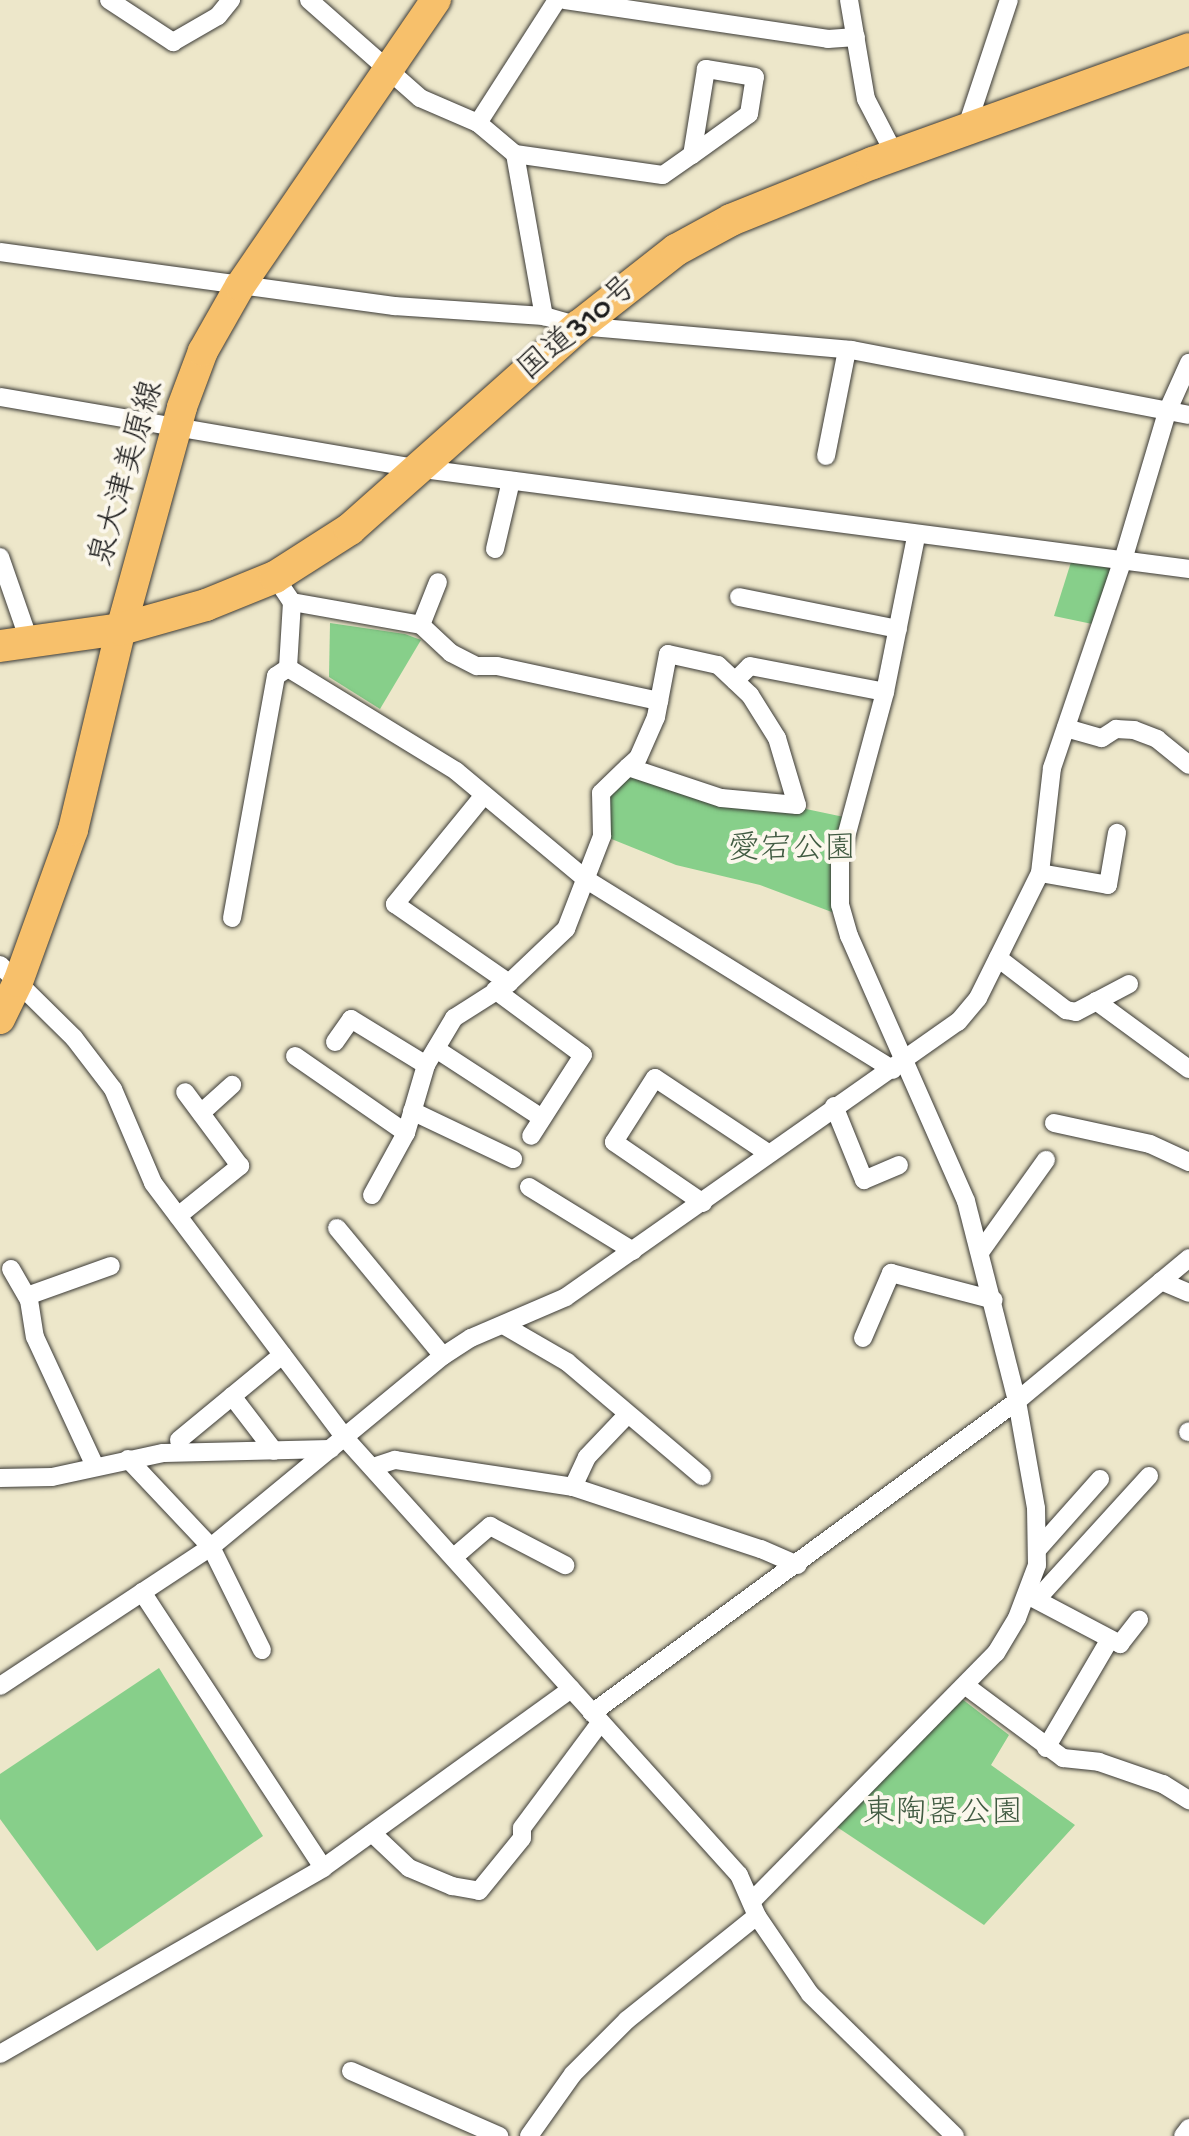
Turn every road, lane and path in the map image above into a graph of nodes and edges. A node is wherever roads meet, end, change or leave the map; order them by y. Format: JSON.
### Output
{"nodes":[{"id":1,"x":109,"y":0,"type":"edge"},
{"id":2,"x":231,"y":0,"type":"edge"},
{"id":3,"x":309,"y":0,"type":"edge"},
{"id":4,"x":436,"y":0,"type":"edge"},
{"id":5,"x":556,"y":0,"type":"edge"},
{"id":6,"x":565,"y":0,"type":"edge"},
{"id":7,"x":849,"y":0,"type":"edge"},
{"id":8,"x":1009,"y":0,"type":"edge"},
{"id":9,"x":856,"y":37,"type":"junction"},
{"id":10,"x":1189,"y":48,"type":"edge"},
{"id":11,"x":388,"y":71,"type":"junction"},
{"id":12,"x":478,"y":123,"type":"junction"},
{"id":13,"x":966,"y":129,"type":"junction"},
{"id":14,"x":515,"y":154,"type":"junction"},
{"id":15,"x":895,"y":154,"type":"junction"},
{"id":16,"x":692,"y":155,"type":"junction"},
{"id":17,"x":0,"y":252,"type":"edge"},
{"id":18,"x":240,"y":286,"type":"junction"},
{"id":19,"x":544,"y":316,"type":"junction"},
{"id":20,"x":579,"y":326,"type":"junction"},
{"id":21,"x":847,"y":350,"type":"junction"},
{"id":22,"x":1189,"y":364,"type":"edge"},
{"id":23,"x":0,"y":397,"type":"edge"},
{"id":24,"x":1167,"y":412,"type":"junction"},
{"id":25,"x":1189,"y":416,"type":"edge"},
{"id":26,"x":177,"y":426,"type":"junction"},
{"id":27,"x":826,"y":456,"type":"dead end"},
{"id":28,"x":414,"y":468,"type":"junction"},
{"id":29,"x":511,"y":481,"type":"junction"},
{"id":30,"x":916,"y":537,"type":"junction"},
{"id":31,"x":495,"y":549,"type":"dead end"},
{"id":32,"x":0,"y":557,"type":"edge"},
{"id":33,"x":1123,"y":560,"type":"junction"},
{"id":34,"x":1189,"y":570,"type":"edge"},
{"id":35,"x":438,"y":582,"type":"dead end"},
{"id":36,"x":283,"y":589,"type":"junction"},
{"id":37,"x":739,"y":597,"type":"dead end"},
{"id":38,"x":421,"y":625,"type":"junction"},
{"id":39,"x":121,"y":629,"type":"junction"},
{"id":40,"x":898,"y":629,"type":"junction"},
{"id":41,"x":15,"y":645,"type":"edge"},
{"id":42,"x":288,"y":668,"type":"junction"},
{"id":43,"x":734,"y":680,"type":"junction"},
{"id":44,"x":885,"y":692,"type":"junction"},
{"id":45,"x":659,"y":701,"type":"junction"},
{"id":46,"x":1066,"y":728,"type":"junction"},
{"id":47,"x":1189,"y":765,"type":"edge"},
{"id":48,"x":628,"y":767,"type":"junction"},
{"id":49,"x":484,"y":794,"type":"junction"},
{"id":50,"x":1117,"y":833,"type":"dead end"},
{"id":51,"x":1040,"y":873,"type":"junction"},
{"id":52,"x":588,"y":880,"type":"junction"},
{"id":53,"x":232,"y":918,"type":"dead end"},
{"id":54,"x":998,"y":958,"type":"junction"},
{"id":55,"x":9,"y":974,"type":"edge"},
{"id":56,"x":1129,"y":984,"type":"dead end"},
{"id":57,"x":502,"y":987,"type":"junction"},
{"id":58,"x":1096,"y":1001,"type":"junction"},
{"id":59,"x":0,"y":1019,"type":"edge"},
{"id":60,"x":335,"y":1042,"type":"dead end"},
{"id":61,"x":295,"y":1056,"type":"dead end"},
{"id":62,"x":431,"y":1057,"type":"junction"},
{"id":63,"x":900,"y":1066,"type":"junction"},
{"id":64,"x":1189,"y":1069,"type":"edge"},
{"id":65,"x":232,"y":1085,"type":"dead end"},
{"id":66,"x":185,"y":1092,"type":"dead end"},
{"id":67,"x":834,"y":1106,"type":"junction"},
{"id":68,"x":412,"y":1112,"type":"junction"},
{"id":69,"x":200,"y":1113,"type":"junction"},
{"id":70,"x":542,"y":1118,"type":"junction"},
{"id":71,"x":1054,"y":1123,"type":"dead end"},
{"id":72,"x":406,"y":1134,"type":"junction"},
{"id":73,"x":530,"y":1136,"type":"dead end"},
{"id":74,"x":768,"y":1153,"type":"junction"},
{"id":75,"x":513,"y":1159,"type":"dead end"},
{"id":76,"x":1046,"y":1160,"type":"dead end"},
{"id":77,"x":1189,"y":1162,"type":"edge"},
{"id":78,"x":899,"y":1165,"type":"dead end"},
{"id":79,"x":529,"y":1187,"type":"dead end"},
{"id":80,"x":372,"y":1196,"type":"dead end"},
{"id":81,"x":703,"y":1203,"type":"junction"},
{"id":82,"x":178,"y":1216,"type":"junction"},
{"id":83,"x":337,"y":1228,"type":"dead end"},
{"id":84,"x":632,"y":1251,"type":"junction"},
{"id":85,"x":980,"y":1251,"type":"junction"},
{"id":86,"x":1189,"y":1258,"type":"edge"},
{"id":87,"x":111,"y":1266,"type":"dead end"},
{"id":88,"x":11,"y":1268,"type":"dead end"},
{"id":89,"x":1161,"y":1281,"type":"junction"},
{"id":90,"x":1189,"y":1294,"type":"edge"},
{"id":91,"x":26,"y":1296,"type":"junction"},
{"id":92,"x":994,"y":1300,"type":"junction"},
{"id":93,"x":505,"y":1326,"type":"junction"},
{"id":94,"x":863,"y":1338,"type":"dead end"},
{"id":95,"x":282,"y":1355,"type":"junction"},
{"id":96,"x":443,"y":1356,"type":"junction"},
{"id":97,"x":232,"y":1396,"type":"junction"},
{"id":98,"x":1017,"y":1401,"type":"junction"},
{"id":99,"x":628,"y":1414,"type":"junction"},
{"id":100,"x":178,"y":1440,"type":"dead end"},
{"id":101,"x":338,"y":1444,"type":"junction"},
{"id":102,"x":274,"y":1451,"type":"junction"},
{"id":103,"x":128,"y":1459,"type":"junction"},
{"id":104,"x":96,"y":1466,"type":"junction"},
{"id":105,"x":373,"y":1467,"type":"junction"},
{"id":106,"x":702,"y":1476,"type":"dead end"},
{"id":107,"x":1149,"y":1476,"type":"dead end"},
{"id":108,"x":0,"y":1478,"type":"edge"},
{"id":109,"x":1100,"y":1480,"type":"dead end"},
{"id":110,"x":573,"y":1487,"type":"junction"},
{"id":111,"x":211,"y":1547,"type":"junction"},
{"id":112,"x":1037,"y":1550,"type":"junction"},
{"id":113,"x":454,"y":1557,"type":"junction"},
{"id":114,"x":565,"y":1565,"type":"dead end"},
{"id":115,"x":798,"y":1566,"type":"junction"},
{"id":116,"x":142,"y":1592,"type":"junction"},
{"id":117,"x":1032,"y":1597,"type":"junction"},
{"id":118,"x":1139,"y":1620,"type":"dead end"},
{"id":119,"x":1110,"y":1639,"type":"junction"},
{"id":120,"x":262,"y":1650,"type":"dead end"},
{"id":121,"x":0,"y":1686,"type":"edge"},
{"id":122,"x":966,"y":1686,"type":"junction"},
{"id":123,"x":571,"y":1689,"type":"junction"},
{"id":124,"x":596,"y":1718,"type":"junction"},
{"id":125,"x":1046,"y":1748,"type":"junction"},
{"id":126,"x":1189,"y":1800,"type":"edge"},
{"id":127,"x":372,"y":1833,"type":"junction"},
{"id":128,"x":323,"y":1868,"type":"junction"},
{"id":129,"x":755,"y":1908,"type":"junction"},
{"id":130,"x":0,"y":2054,"type":"edge"},
{"id":131,"x":351,"y":2071,"type":"dead end"},
{"id":132,"x":1189,"y":2128,"type":"edge"},
{"id":133,"x":499,"y":2136,"type":"edge"},
{"id":134,"x":529,"y":2136,"type":"edge"},
{"id":135,"x":954,"y":2136,"type":"edge"},
{"id":136,"x":1183,"y":2136,"type":"edge"}],
"edges":[{"from":1,"to":2,"type":"street"},
{"from":3,"to":11,"type":"street"},
{"from":4,"to":11,"type":"main road","name":"泉大津美原線"},
{"from":5,"to":12,"type":"street"},
{"from":6,"to":9,"type":"street"},
{"from":7,"to":9,"type":"street"},
{"from":8,"to":13,"type":"street"},
{"from":9,"to":15,"type":"street"},
{"from":10,"to":13,"type":"highway","name":"国道310号"},
{"from":11,"to":12,"type":"street"},
{"from":11,"to":18,"type":"main road","name":"泉大津美原線"},
{"from":12,"to":14,"type":"street"},
{"from":13,"to":15,"type":"highway","name":"国道310号"},
{"from":14,"to":16,"type":"street"},
{"from":14,"to":19,"type":"street"},
{"from":15,"to":20,"type":"highway","name":"国道310号"},
{"from":16,"to":16,"type":"street"},
{"from":17,"to":18,"type":"street"},
{"from":18,"to":19,"type":"street"},
{"from":18,"to":26,"type":"main road","name":"泉大津美原線"},
{"from":19,"to":20,"type":"street"},
{"from":20,"to":21,"type":"street"},
{"from":20,"to":28,"type":"highway","name":"国道310号"},
{"from":21,"to":24,"type":"street"},
{"from":21,"to":27,"type":"street"},
{"from":22,"to":24,"type":"street"},
{"from":23,"to":26,"type":"street"},
{"from":24,"to":25,"type":"street"},
{"from":24,"to":33,"type":"street"},
{"from":26,"to":28,"type":"street"},
{"from":26,"to":39,"type":"main road","name":"泉大津美原線"},
{"from":28,"to":29,"type":"street"},
{"from":28,"to":36,"type":"highway","name":"国道310号"},
{"from":29,"to":30,"type":"street"},
{"from":29,"to":31,"type":"street"},
{"from":30,"to":33,"type":"street"},
{"from":30,"to":40,"type":"street"},
{"from":32,"to":41,"type":"street"},
{"from":33,"to":34,"type":"street"},
{"from":33,"to":46,"type":"street"},
{"from":35,"to":38,"type":"street"},
{"from":36,"to":38,"type":"street"},
{"from":36,"to":39,"type":"highway","name":"国道310号"},
{"from":36,"to":42,"type":"street"},
{"from":37,"to":40,"type":"street"},
{"from":38,"to":45,"type":"street"},
{"from":39,"to":41,"type":"highway","name":"国道310号"},
{"from":39,"to":55,"type":"main road","name":"泉大津美原線"},
{"from":40,"to":44,"type":"street"},
{"from":42,"to":49,"type":"street"},
{"from":42,"to":53,"type":"street"},
{"from":43,"to":44,"type":"street"},
{"from":43,"to":45,"type":"street"},
{"from":43,"to":48,"type":"street"},
{"from":44,"to":63,"type":"street"},
{"from":45,"to":48,"type":"street"},
{"from":46,"to":47,"type":"street"},
{"from":46,"to":51,"type":"street"},
{"from":48,"to":52,"type":"street"},
{"from":49,"to":52,"type":"street"},
{"from":49,"to":57,"type":"street"},
{"from":50,"to":51,"type":"street"},
{"from":51,"to":54,"type":"street"},
{"from":52,"to":57,"type":"street"},
{"from":52,"to":63,"type":"street"},
{"from":54,"to":58,"type":"street"},
{"from":54,"to":63,"type":"street"},
{"from":55,"to":59,"type":"main road","name":"泉大津美原線"},
{"from":55,"to":82,"type":"street"},
{"from":56,"to":58,"type":"street"},
{"from":57,"to":62,"type":"street"},
{"from":57,"to":70,"type":"street"},
{"from":58,"to":64,"type":"street"},
{"from":60,"to":62,"type":"street"},
{"from":61,"to":72,"type":"street"},
{"from":62,"to":68,"type":"street"},
{"from":62,"to":70,"type":"street"},
{"from":63,"to":67,"type":"street"},
{"from":63,"to":85,"type":"street"},
{"from":65,"to":69,"type":"street"},
{"from":66,"to":69,"type":"street"},
{"from":67,"to":74,"type":"street"},
{"from":67,"to":78,"type":"street"},
{"from":68,"to":72,"type":"street"},
{"from":68,"to":75,"type":"street"},
{"from":69,"to":82,"type":"street"},
{"from":70,"to":73,"type":"street"},
{"from":71,"to":77,"type":"street"},
{"from":72,"to":80,"type":"street"},
{"from":74,"to":81,"type":"street"},
{"from":74,"to":81,"type":"street"},
{"from":76,"to":85,"type":"street"},
{"from":79,"to":84,"type":"street"},
{"from":81,"to":84,"type":"street"},
{"from":82,"to":95,"type":"street"},
{"from":83,"to":96,"type":"street"},
{"from":84,"to":93,"type":"street"},
{"from":85,"to":92,"type":"street"},
{"from":86,"to":89,"type":"street"},
{"from":87,"to":91,"type":"street"},
{"from":88,"to":91,"type":"street"},
{"from":89,"to":90,"type":"street"},
{"from":89,"to":98,"type":"street"},
{"from":91,"to":104,"type":"street"},
{"from":92,"to":94,"type":"street"},
{"from":92,"to":98,"type":"street"},
{"from":93,"to":96,"type":"street"},
{"from":93,"to":99,"type":"street"},
{"from":95,"to":97,"type":"street"},
{"from":95,"to":101,"type":"street"},
{"from":96,"to":101,"type":"street"},
{"from":97,"to":100,"type":"street"},
{"from":97,"to":102,"type":"street"},
{"from":98,"to":112,"type":"street"},
{"from":98,"to":115,"type":"street"},
{"from":99,"to":106,"type":"street"},
{"from":99,"to":110,"type":"street"},
{"from":101,"to":102,"type":"street"},
{"from":101,"to":105,"type":"street"},
{"from":101,"to":111,"type":"street"},
{"from":102,"to":103,"type":"street"},
{"from":103,"to":104,"type":"street"},
{"from":103,"to":111,"type":"street"},
{"from":104,"to":108,"type":"street"},
{"from":105,"to":110,"type":"street"},
{"from":105,"to":113,"type":"street"},
{"from":107,"to":117,"type":"street"},
{"from":109,"to":112,"type":"street"},
{"from":110,"to":115,"type":"street"},
{"from":111,"to":116,"type":"street"},
{"from":111,"to":120,"type":"street"},
{"from":112,"to":117,"type":"street"},
{"from":113,"to":114,"type":"street"},
{"from":113,"to":123,"type":"street"},
{"from":115,"to":124,"type":"street"},
{"from":116,"to":121,"type":"street"},
{"from":116,"to":128,"type":"street"},
{"from":117,"to":119,"type":"street"},
{"from":117,"to":122,"type":"street"},
{"from":118,"to":119,"type":"street"},
{"from":119,"to":125,"type":"street"},
{"from":122,"to":125,"type":"street"},
{"from":122,"to":129,"type":"street"},
{"from":123,"to":124,"type":"street"},
{"from":123,"to":127,"type":"street"},
{"from":124,"to":127,"type":"street"},
{"from":124,"to":129,"type":"street"},
{"from":125,"to":126,"type":"street"},
{"from":127,"to":128,"type":"street"},
{"from":128,"to":130,"type":"street"},
{"from":129,"to":134,"type":"street"},
{"from":129,"to":135,"type":"street"},
{"from":131,"to":133,"type":"street"},
{"from":132,"to":136,"type":"street"}]}
